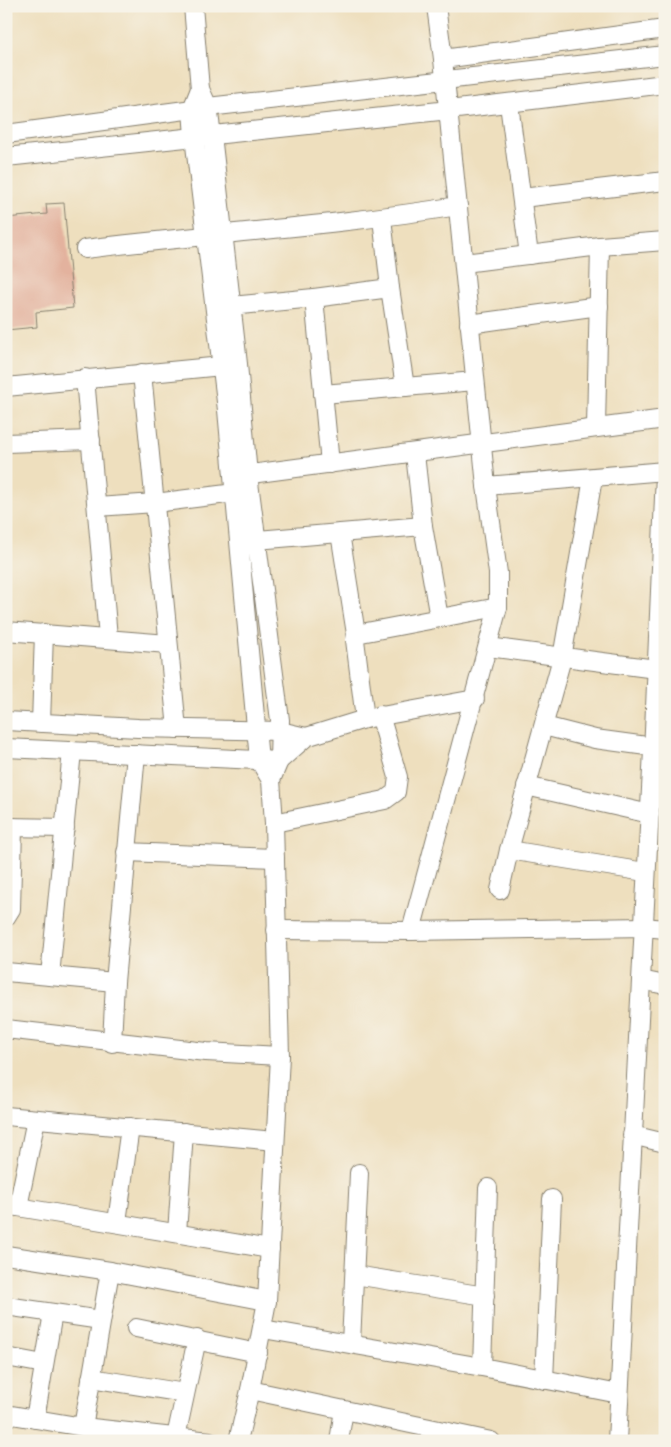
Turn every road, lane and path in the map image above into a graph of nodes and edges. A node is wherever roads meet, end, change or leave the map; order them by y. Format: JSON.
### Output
{"nodes":[{"id":1,"x":193,"y":6,"type":"edge"},
{"id":2,"x":436,"y":6,"type":"edge"},
{"id":3,"x":665,"y":29,"type":"edge"},
{"id":4,"x":665,"y":55,"type":"edge"},
{"id":5,"x":443,"y":59,"type":"junction"},
{"id":6,"x":445,"y":81,"type":"junction"},
{"id":7,"x":665,"y":84,"type":"edge"},
{"id":8,"x":509,"y":104,"type":"junction"},
{"id":9,"x":200,"y":108,"type":"junction"},
{"id":10,"x":449,"y":110,"type":"junction"},
{"id":11,"x":6,"y":134,"type":"edge"},
{"id":12,"x":212,"y":135,"type":"junction"},
{"id":13,"x":194,"y":137,"type":"junction"},
{"id":14,"x":6,"y":157,"type":"edge"},
{"id":15,"x":665,"y":181,"type":"edge"},
{"id":16,"x":522,"y":198,"type":"junction"},
{"id":17,"x":458,"y":206,"type":"junction"},
{"id":18,"x":382,"y":218,"type":"junction"},
{"id":19,"x":214,"y":234,"type":"junction"},
{"id":20,"x":665,"y":241,"type":"edge"},
{"id":21,"x":600,"y":246,"type":"junction"},
{"id":22,"x":85,"y":249,"type":"dead end"},
{"id":23,"x":530,"y":255,"type":"junction"},
{"id":24,"x":464,"y":263,"type":"junction"},
{"id":25,"x":390,"y":288,"type":"junction"},
{"id":26,"x":314,"y":298,"type":"junction"},
{"id":27,"x":231,"y":306,"type":"junction"},
{"id":28,"x":599,"y":306,"type":"junction"},
{"id":29,"x":469,"y":324,"type":"junction"},
{"id":30,"x":222,"y":366,"type":"junction"},
{"id":31,"x":142,"y":373,"type":"junction"},
{"id":32,"x":85,"y":378,"type":"junction"},
{"id":33,"x":475,"y":381,"type":"junction"},
{"id":34,"x":6,"y":386,"type":"edge"},
{"id":35,"x":405,"y":387,"type":"junction"},
{"id":36,"x":324,"y":394,"type":"junction"},
{"id":37,"x":665,"y":419,"type":"edge"},
{"id":38,"x":596,"y":427,"type":"junction"},
{"id":39,"x":90,"y":440,"type":"junction"},
{"id":40,"x":481,"y":441,"type":"junction"},
{"id":41,"x":6,"y":443,"type":"edge"},
{"id":42,"x":415,"y":454,"type":"junction"},
{"id":43,"x":330,"y":464,"type":"junction"},
{"id":44,"x":665,"y":472,"type":"edge"},
{"id":45,"x":593,"y":478,"type":"junction"},
{"id":46,"x":239,"y":482,"type":"junction"},
{"id":47,"x":486,"y":486,"type":"junction"},
{"id":48,"x":155,"y":503,"type":"junction"},
{"id":49,"x":97,"y":507,"type":"junction"},
{"id":50,"x":423,"y":526,"type":"junction"},
{"id":51,"x":340,"y":533,"type":"junction"},
{"id":52,"x":248,"y":541,"type":"junction"},
{"id":53,"x":498,"y":607,"type":"junction"},
{"id":54,"x":439,"y":618,"type":"junction"},
{"id":55,"x":6,"y":631,"type":"edge"},
{"id":56,"x":44,"y":633,"type":"junction"},
{"id":57,"x":356,"y":634,"type":"junction"},
{"id":58,"x":108,"y":638,"type":"junction"},
{"id":59,"x":168,"y":644,"type":"junction"},
{"id":60,"x":488,"y":646,"type":"junction"},
{"id":61,"x":562,"y":658,"type":"junction"},
{"id":62,"x":660,"y":668,"type":"edge"},
{"id":63,"x":475,"y":700,"type":"junction"},
{"id":64,"x":372,"y":717,"type":"junction"},
{"id":65,"x":6,"y":721,"type":"edge"},
{"id":66,"x":41,"y":723,"type":"junction"},
{"id":67,"x":544,"y":726,"type":"junction"},
{"id":68,"x":177,"y":729,"type":"junction"},
{"id":69,"x":257,"y":731,"type":"junction"},
{"id":70,"x":280,"y":731,"type":"junction"},
{"id":71,"x":306,"y":737,"type":"junction"},
{"id":72,"x":654,"y":747,"type":"junction"},
{"id":73,"x":6,"y":748,"type":"edge"},
{"id":74,"x":72,"y":751,"type":"junction"},
{"id":75,"x":136,"y":754,"type":"junction"},
{"id":76,"x":259,"y":760,"type":"junction"},
{"id":77,"x":280,"y":761,"type":"junction"},
{"id":78,"x":271,"y":780,"type":"junction"},
{"id":79,"x":526,"y":786,"type":"junction"},
{"id":80,"x":650,"y":814,"type":"junction"},
{"id":81,"x":274,"y":823,"type":"junction"},
{"id":82,"x":10,"y":827,"type":"edge"},
{"id":83,"x":65,"y":828,"type":"junction"},
{"id":84,"x":509,"y":850,"type":"junction"},
{"id":85,"x":126,"y":852,"type":"junction"},
{"id":86,"x":275,"y":858,"type":"junction"},
{"id":87,"x":646,"y":872,"type":"junction"},
{"id":88,"x":500,"y":890,"type":"dead end"},
{"id":89,"x":6,"y":917,"type":"edge"},
{"id":90,"x":644,"y":927,"type":"junction"},
{"id":91,"x":665,"y":929,"type":"edge"},
{"id":92,"x":276,"y":930,"type":"junction"},
{"id":93,"x":411,"y":931,"type":"junction"},
{"id":94,"x":6,"y":972,"type":"edge"},
{"id":95,"x":50,"y":976,"type":"junction"},
{"id":96,"x":641,"y":980,"type":"junction"},
{"id":97,"x":115,"y":982,"type":"junction"},
{"id":98,"x":665,"y":985,"type":"edge"},
{"id":99,"x":6,"y":1029,"type":"edge"},
{"id":100,"x":112,"y":1043,"type":"junction"},
{"id":101,"x":280,"y":1056,"type":"junction"},
{"id":102,"x":6,"y":1116,"type":"edge"},
{"id":103,"x":36,"y":1118,"type":"junction"},
{"id":104,"x":130,"y":1127,"type":"junction"},
{"id":105,"x":184,"y":1132,"type":"junction"},
{"id":106,"x":632,"y":1136,"type":"junction"},
{"id":107,"x":274,"y":1141,"type":"junction"},
{"id":108,"x":665,"y":1143,"type":"edge"},
{"id":109,"x":359,"y":1173,"type":"dead end"},
{"id":110,"x":488,"y":1188,"type":"dead end"},
{"id":111,"x":552,"y":1199,"type":"dead end"},
{"id":112,"x":12,"y":1206,"type":"edge"},
{"id":113,"x":117,"y":1222,"type":"junction"},
{"id":114,"x":178,"y":1233,"type":"junction"},
{"id":115,"x":270,"y":1249,"type":"junction"},
{"id":116,"x":6,"y":1255,"type":"edge"},
{"id":117,"x":110,"y":1270,"type":"junction"},
{"id":118,"x":355,"y":1275,"type":"junction"},
{"id":119,"x":485,"y":1296,"type":"junction"},
{"id":120,"x":267,"y":1301,"type":"junction"},
{"id":121,"x":6,"y":1306,"type":"edge"},
{"id":122,"x":53,"y":1314,"type":"junction"},
{"id":123,"x":101,"y":1320,"type":"junction"},
{"id":124,"x":136,"y":1328,"type":"dead end"},
{"id":125,"x":263,"y":1329,"type":"junction"},
{"id":126,"x":196,"y":1339,"type":"junction"},
{"id":127,"x":351,"y":1343,"type":"junction"},
{"id":128,"x":258,"y":1352,"type":"junction"},
{"id":129,"x":6,"y":1357,"type":"edge"},
{"id":130,"x":44,"y":1364,"type":"junction"},
{"id":131,"x":482,"y":1367,"type":"junction"},
{"id":132,"x":91,"y":1378,"type":"junction"},
{"id":133,"x":544,"y":1380,"type":"junction"},
{"id":134,"x":250,"y":1390,"type":"junction"},
{"id":135,"x":185,"y":1393,"type":"junction"},
{"id":136,"x":619,"y":1394,"type":"junction"},
{"id":137,"x":344,"y":1410,"type":"junction"},
{"id":138,"x":6,"y":1414,"type":"edge"},
{"id":139,"x":35,"y":1419,"type":"junction"},
{"id":140,"x":83,"y":1426,"type":"junction"},
{"id":141,"x":176,"y":1437,"type":"junction"},
{"id":142,"x":210,"y":1441,"type":"edge"},
{"id":143,"x":238,"y":1441,"type":"edge"},
{"id":144,"x":340,"y":1441,"type":"edge"},
{"id":145,"x":491,"y":1441,"type":"edge"},
{"id":146,"x":617,"y":1441,"type":"edge"}],
"edges":[{"from":1,"to":9,"type":"street"},
{"from":2,"to":5,"type":"street"},
{"from":3,"to":5,"type":"street"},
{"from":4,"to":6,"type":"street"},
{"from":5,"to":6,"type":"street"},
{"from":6,"to":9,"type":"street"},
{"from":6,"to":10,"type":"street"},
{"from":7,"to":8,"type":"street"},
{"from":8,"to":10,"type":"street"},
{"from":8,"to":16,"type":"street"},
{"from":9,"to":11,"type":"street"},
{"from":9,"to":12,"type":"street"},
{"from":9,"to":13,"type":"street"},
{"from":10,"to":12,"type":"street"},
{"from":10,"to":17,"type":"street"},
{"from":12,"to":13,"type":"street"},
{"from":12,"to":19,"type":"street"},
{"from":13,"to":14,"type":"street"},
{"from":13,"to":19,"type":"street"},
{"from":15,"to":16,"type":"street"},
{"from":16,"to":23,"type":"street"},
{"from":17,"to":18,"type":"street"},
{"from":17,"to":24,"type":"street"},
{"from":18,"to":19,"type":"street"},
{"from":18,"to":25,"type":"street"},
{"from":19,"to":22,"type":"street"},
{"from":19,"to":27,"type":"street"},
{"from":19,"to":30,"type":"street"},
{"from":20,"to":21,"type":"street"},
{"from":21,"to":23,"type":"street"},
{"from":21,"to":28,"type":"street"},
{"from":23,"to":24,"type":"street"},
{"from":24,"to":29,"type":"street"},
{"from":25,"to":26,"type":"street"},
{"from":25,"to":35,"type":"street"},
{"from":26,"to":27,"type":"street"},
{"from":26,"to":36,"type":"street"},
{"from":27,"to":46,"type":"street"},
{"from":28,"to":29,"type":"street"},
{"from":28,"to":38,"type":"street"},
{"from":29,"to":33,"type":"street"},
{"from":30,"to":31,"type":"street"},
{"from":30,"to":46,"type":"street"},
{"from":31,"to":32,"type":"street"},
{"from":31,"to":48,"type":"street"},
{"from":32,"to":34,"type":"street"},
{"from":32,"to":39,"type":"street"},
{"from":33,"to":35,"type":"street"},
{"from":33,"to":40,"type":"street"},
{"from":35,"to":36,"type":"street"},
{"from":36,"to":43,"type":"street"},
{"from":37,"to":38,"type":"street"},
{"from":38,"to":40,"type":"street"},
{"from":39,"to":41,"type":"street"},
{"from":39,"to":49,"type":"street"},
{"from":40,"to":42,"type":"street"},
{"from":40,"to":47,"type":"street"},
{"from":42,"to":43,"type":"street"},
{"from":42,"to":50,"type":"street"},
{"from":43,"to":46,"type":"street"},
{"from":44,"to":45,"type":"street"},
{"from":44,"to":62,"type":"street"},
{"from":45,"to":47,"type":"street"},
{"from":45,"to":61,"type":"street"},
{"from":46,"to":48,"type":"street"},
{"from":46,"to":52,"type":"street"},
{"from":47,"to":53,"type":"street"},
{"from":48,"to":49,"type":"street"},
{"from":48,"to":59,"type":"street"},
{"from":49,"to":58,"type":"street"},
{"from":50,"to":51,"type":"street"},
{"from":50,"to":54,"type":"street"},
{"from":51,"to":52,"type":"street"},
{"from":51,"to":57,"type":"street"},
{"from":52,"to":69,"type":"street"},
{"from":52,"to":70,"type":"street"},
{"from":53,"to":54,"type":"street"},
{"from":53,"to":60,"type":"street"},
{"from":54,"to":57,"type":"street"},
{"from":55,"to":56,"type":"street"},
{"from":56,"to":58,"type":"street"},
{"from":56,"to":66,"type":"street"},
{"from":57,"to":64,"type":"street"},
{"from":58,"to":59,"type":"street"},
{"from":59,"to":68,"type":"street"},
{"from":60,"to":61,"type":"street"},
{"from":60,"to":63,"type":"street"},
{"from":61,"to":62,"type":"street"},
{"from":61,"to":67,"type":"street"},
{"from":62,"to":72,"type":"street"},
{"from":63,"to":64,"type":"street"},
{"from":63,"to":93,"type":"street"},
{"from":64,"to":71,"type":"street"},
{"from":64,"to":81,"type":"street"},
{"from":65,"to":66,"type":"street"},
{"from":66,"to":68,"type":"street"},
{"from":67,"to":72,"type":"street"},
{"from":67,"to":79,"type":"street"},
{"from":68,"to":69,"type":"street"},
{"from":69,"to":70,"type":"street"},
{"from":69,"to":76,"type":"street"},
{"from":70,"to":71,"type":"street"},
{"from":70,"to":77,"type":"street"},
{"from":71,"to":77,"type":"street"},
{"from":72,"to":80,"type":"street"},
{"from":73,"to":74,"type":"street"},
{"from":74,"to":75,"type":"street"},
{"from":74,"to":83,"type":"street"},
{"from":75,"to":76,"type":"street"},
{"from":75,"to":85,"type":"street"},
{"from":76,"to":77,"type":"street"},
{"from":76,"to":78,"type":"street"},
{"from":77,"to":78,"type":"street"},
{"from":78,"to":81,"type":"street"},
{"from":79,"to":80,"type":"street"},
{"from":79,"to":84,"type":"street"},
{"from":80,"to":87,"type":"street"},
{"from":81,"to":86,"type":"street"},
{"from":82,"to":83,"type":"street"},
{"from":82,"to":89,"type":"street"},
{"from":83,"to":95,"type":"street"},
{"from":84,"to":87,"type":"street"},
{"from":84,"to":88,"type":"street"},
{"from":85,"to":86,"type":"street"},
{"from":85,"to":97,"type":"street"},
{"from":86,"to":92,"type":"street"},
{"from":87,"to":90,"type":"street"},
{"from":90,"to":91,"type":"street"},
{"from":90,"to":93,"type":"street"},
{"from":90,"to":96,"type":"street"},
{"from":92,"to":93,"type":"street"},
{"from":92,"to":101,"type":"street"},
{"from":94,"to":95,"type":"street"},
{"from":95,"to":97,"type":"street"},
{"from":96,"to":98,"type":"street"},
{"from":96,"to":106,"type":"street"},
{"from":97,"to":100,"type":"street"},
{"from":99,"to":100,"type":"street"},
{"from":100,"to":101,"type":"street"},
{"from":101,"to":107,"type":"street"},
{"from":102,"to":103,"type":"street"},
{"from":103,"to":104,"type":"street"},
{"from":103,"to":112,"type":"street"},
{"from":104,"to":105,"type":"street"},
{"from":104,"to":113,"type":"street"},
{"from":105,"to":107,"type":"street"},
{"from":105,"to":114,"type":"street"},
{"from":106,"to":108,"type":"street"},
{"from":106,"to":136,"type":"street"},
{"from":107,"to":115,"type":"street"},
{"from":109,"to":118,"type":"street"},
{"from":110,"to":119,"type":"street"},
{"from":111,"to":133,"type":"street"},
{"from":112,"to":113,"type":"street"},
{"from":113,"to":114,"type":"street"},
{"from":114,"to":115,"type":"street"},
{"from":115,"to":120,"type":"street"},
{"from":116,"to":117,"type":"street"},
{"from":117,"to":120,"type":"street"},
{"from":117,"to":123,"type":"street"},
{"from":118,"to":119,"type":"street"},
{"from":118,"to":127,"type":"street"},
{"from":119,"to":131,"type":"street"},
{"from":120,"to":125,"type":"street"},
{"from":121,"to":122,"type":"street"},
{"from":122,"to":123,"type":"street"},
{"from":122,"to":130,"type":"street"},
{"from":123,"to":132,"type":"street"},
{"from":124,"to":126,"type":"street"},
{"from":125,"to":127,"type":"street"},
{"from":125,"to":128,"type":"street"},
{"from":126,"to":128,"type":"street"},
{"from":126,"to":135,"type":"street"},
{"from":127,"to":131,"type":"street"},
{"from":128,"to":134,"type":"street"},
{"from":129,"to":130,"type":"street"},
{"from":130,"to":139,"type":"street"},
{"from":131,"to":133,"type":"street"},
{"from":132,"to":135,"type":"street"},
{"from":132,"to":140,"type":"street"},
{"from":133,"to":136,"type":"street"},
{"from":134,"to":137,"type":"street"},
{"from":134,"to":143,"type":"street"},
{"from":135,"to":141,"type":"street"},
{"from":136,"to":146,"type":"street"},
{"from":137,"to":144,"type":"street"},
{"from":137,"to":145,"type":"street"},
{"from":138,"to":139,"type":"street"},
{"from":139,"to":140,"type":"street"},
{"from":140,"to":141,"type":"street"},
{"from":141,"to":142,"type":"street"}]}
